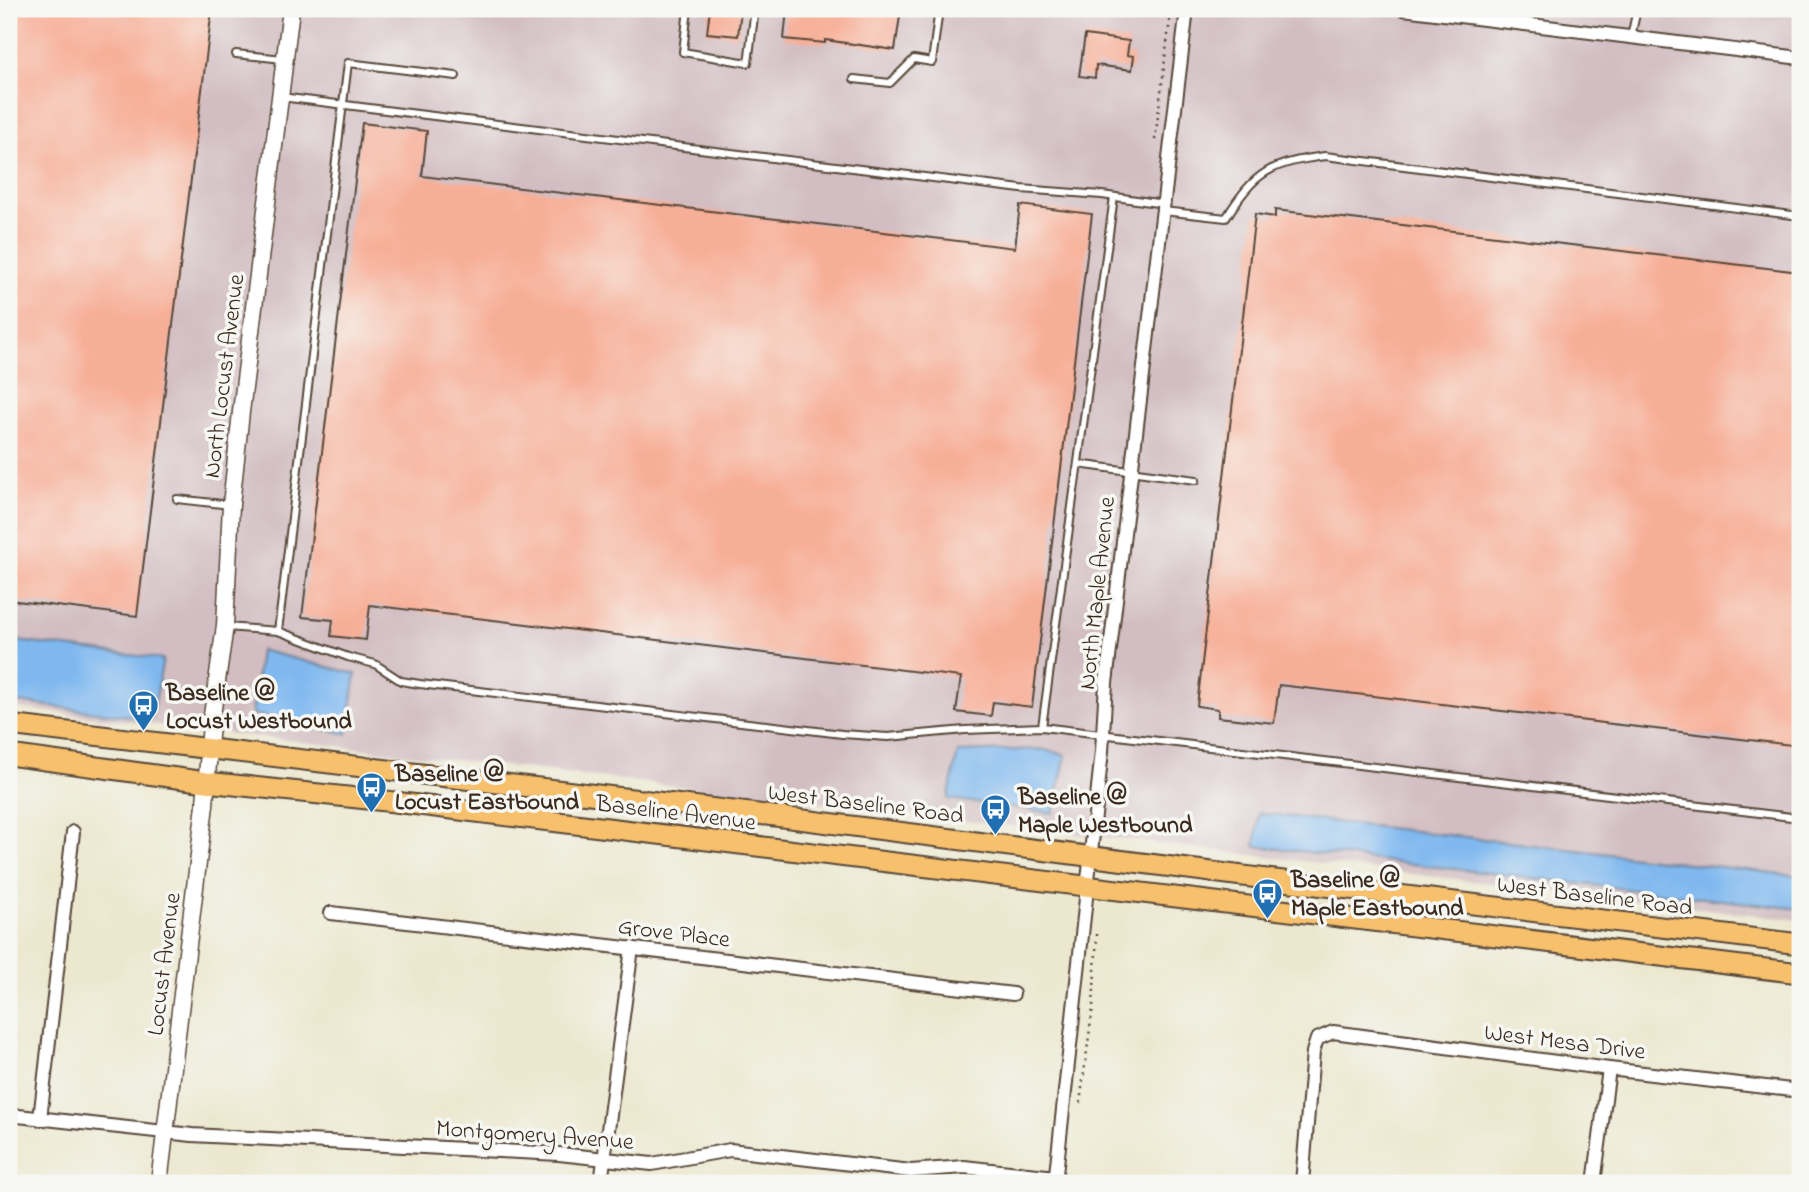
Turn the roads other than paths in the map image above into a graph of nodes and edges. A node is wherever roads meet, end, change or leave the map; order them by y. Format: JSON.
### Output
{"nodes":[{"id":1,"x":291,"y":9,"type":"edge"},
{"id":2,"x":688,"y":9,"type":"edge"},
{"id":3,"x":755,"y":9,"type":"edge"},
{"id":4,"x":939,"y":9,"type":"edge"},
{"id":5,"x":1187,"y":9,"type":"edge"},
{"id":6,"x":1403,"y":9,"type":"edge"},
{"id":7,"x":1637,"y":9,"type":"edge"},
{"id":8,"x":1478,"y":13,"type":"edge"},
{"id":9,"x":1632,"y":37,"type":"junction"},
{"id":10,"x":236,"y":54,"type":"dead end"},
{"id":11,"x":1800,"y":58,"type":"edge"},
{"id":12,"x":285,"y":60,"type":"junction"},
{"id":13,"x":456,"y":76,"type":"dead end"},
{"id":14,"x":854,"y":79,"type":"dead end"},
{"id":15,"x":281,"y":97,"type":"junction"},
{"id":16,"x":343,"y":105,"type":"junction"},
{"id":17,"x":1114,"y":197,"type":"junction"},
{"id":18,"x":1164,"y":207,"type":"junction"},
{"id":19,"x":1800,"y":216,"type":"edge"},
{"id":20,"x":1078,"y":464,"type":"junction"},
{"id":21,"x":1131,"y":471,"type":"junction"},
{"id":22,"x":1196,"y":480,"type":"dead end"},
{"id":23,"x":177,"y":499,"type":"dead end"},
{"id":24,"x":230,"y":505,"type":"junction"},
{"id":25,"x":225,"y":626,"type":"junction"},
{"id":26,"x":278,"y":631,"type":"junction"},
{"id":27,"x":9,"y":725,"type":"edge"},
{"id":28,"x":1042,"y":727,"type":"junction"},
{"id":29,"x":1104,"y":735,"type":"junction"},
{"id":30,"x":210,"y":750,"type":"junction"},
{"id":31,"x":9,"y":755,"type":"edge"},
{"id":32,"x":206,"y":782,"type":"junction"},
{"id":33,"x":1800,"y":818,"type":"edge"},
{"id":34,"x":74,"y":832,"type":"dead end"},
{"id":35,"x":1090,"y":857,"type":"junction"},
{"id":36,"x":1087,"y":887,"type":"junction"},
{"id":37,"x":331,"y":913,"type":"dead end"},
{"id":38,"x":1800,"y":944,"type":"edge"},
{"id":39,"x":632,"y":948,"type":"junction"},
{"id":40,"x":1800,"y":973,"type":"edge"},
{"id":41,"x":1013,"y":994,"type":"dead end"},
{"id":42,"x":1609,"y":1069,"type":"junction"},
{"id":43,"x":1800,"y":1091,"type":"edge"},
{"id":44,"x":9,"y":1115,"type":"edge"},
{"id":45,"x":40,"y":1119,"type":"junction"},
{"id":46,"x":165,"y":1131,"type":"junction"},
{"id":47,"x":604,"y":1159,"type":"junction"},
{"id":48,"x":1056,"y":1180,"type":"edge"},
{"id":49,"x":159,"y":1183,"type":"edge"},
{"id":50,"x":601,"y":1183,"type":"edge"},
{"id":51,"x":1302,"y":1183,"type":"edge"},
{"id":52,"x":1594,"y":1183,"type":"edge"}],
"edges":[{"from":1,"to":12,"type":"street","name":"North Locust Avenue"},
{"from":2,"to":3,"type":"lane"},
{"from":4,"to":14,"type":"lane"},
{"from":5,"to":18,"type":"street","name":"North Maple Avenue"},
{"from":6,"to":8,"type":"street"},
{"from":7,"to":9,"type":"lane"},
{"from":8,"to":9,"type":"street"},
{"from":9,"to":11,"type":"street"},
{"from":10,"to":12,"type":"lane"},
{"from":12,"to":15,"type":"street","name":"North Locust Avenue"},
{"from":13,"to":16,"type":"lane"},
{"from":15,"to":16,"type":"lane"},
{"from":15,"to":24,"type":"street","name":"North Locust Avenue"},
{"from":16,"to":17,"type":"lane"},
{"from":16,"to":26,"type":"lane"},
{"from":17,"to":18,"type":"lane"},
{"from":17,"to":20,"type":"lane"},
{"from":18,"to":19,"type":"lane"},
{"from":18,"to":21,"type":"street","name":"North Maple Avenue"},
{"from":20,"to":21,"type":"lane"},
{"from":20,"to":28,"type":"lane"},
{"from":21,"to":22,"type":"lane"},
{"from":21,"to":29,"type":"street","name":"North Maple Avenue"},
{"from":23,"to":24,"type":"lane"},
{"from":24,"to":25,"type":"street","name":"North Locust Avenue"},
{"from":25,"to":26,"type":"lane"},
{"from":25,"to":30,"type":"street","name":"North Locust Avenue"},
{"from":26,"to":28,"type":"lane"},
{"from":27,"to":30,"type":"main road","name":"West Baseline Road"},
{"from":28,"to":29,"type":"lane"},
{"from":29,"to":33,"type":"lane"},
{"from":29,"to":35,"type":"street","name":"North Maple Avenue"},
{"from":30,"to":32,"type":"street","name":"Locust Avenue"},
{"from":30,"to":35,"type":"main road","name":"West Baseline Road"},
{"from":31,"to":32,"type":"main road","name":"Baseline Avenue"},
{"from":32,"to":36,"type":"main road","name":"Baseline Avenue"},
{"from":32,"to":46,"type":"street","name":"Locust Avenue"},
{"from":34,"to":45,"type":"street"},
{"from":35,"to":36,"type":"street","name":"North Maple Avenue"},
{"from":35,"to":38,"type":"main road","name":"West Baseline Road"},
{"from":36,"to":40,"type":"main road"},
{"from":36,"to":48,"type":"street","name":"North Maple Avenue"},
{"from":37,"to":39,"type":"street","name":"Grove Place"},
{"from":39,"to":41,"type":"street","name":"Grove Place"},
{"from":39,"to":47,"type":"street"},
{"from":42,"to":43,"type":"street","name":"West Mesa Drive"},
{"from":42,"to":51,"type":"street","name":"West Mesa Drive"},
{"from":42,"to":52,"type":"street"},
{"from":44,"to":45,"type":"street","name":"Montgomery Avenue"},
{"from":45,"to":46,"type":"street","name":"Montgomery Avenue"},
{"from":46,"to":47,"type":"street","name":"Montgomery Avenue"},
{"from":46,"to":49,"type":"street","name":"Locust Avenue"},
{"from":47,"to":48,"type":"street","name":"Montgomery Avenue"},
{"from":47,"to":50,"type":"street"}]}
